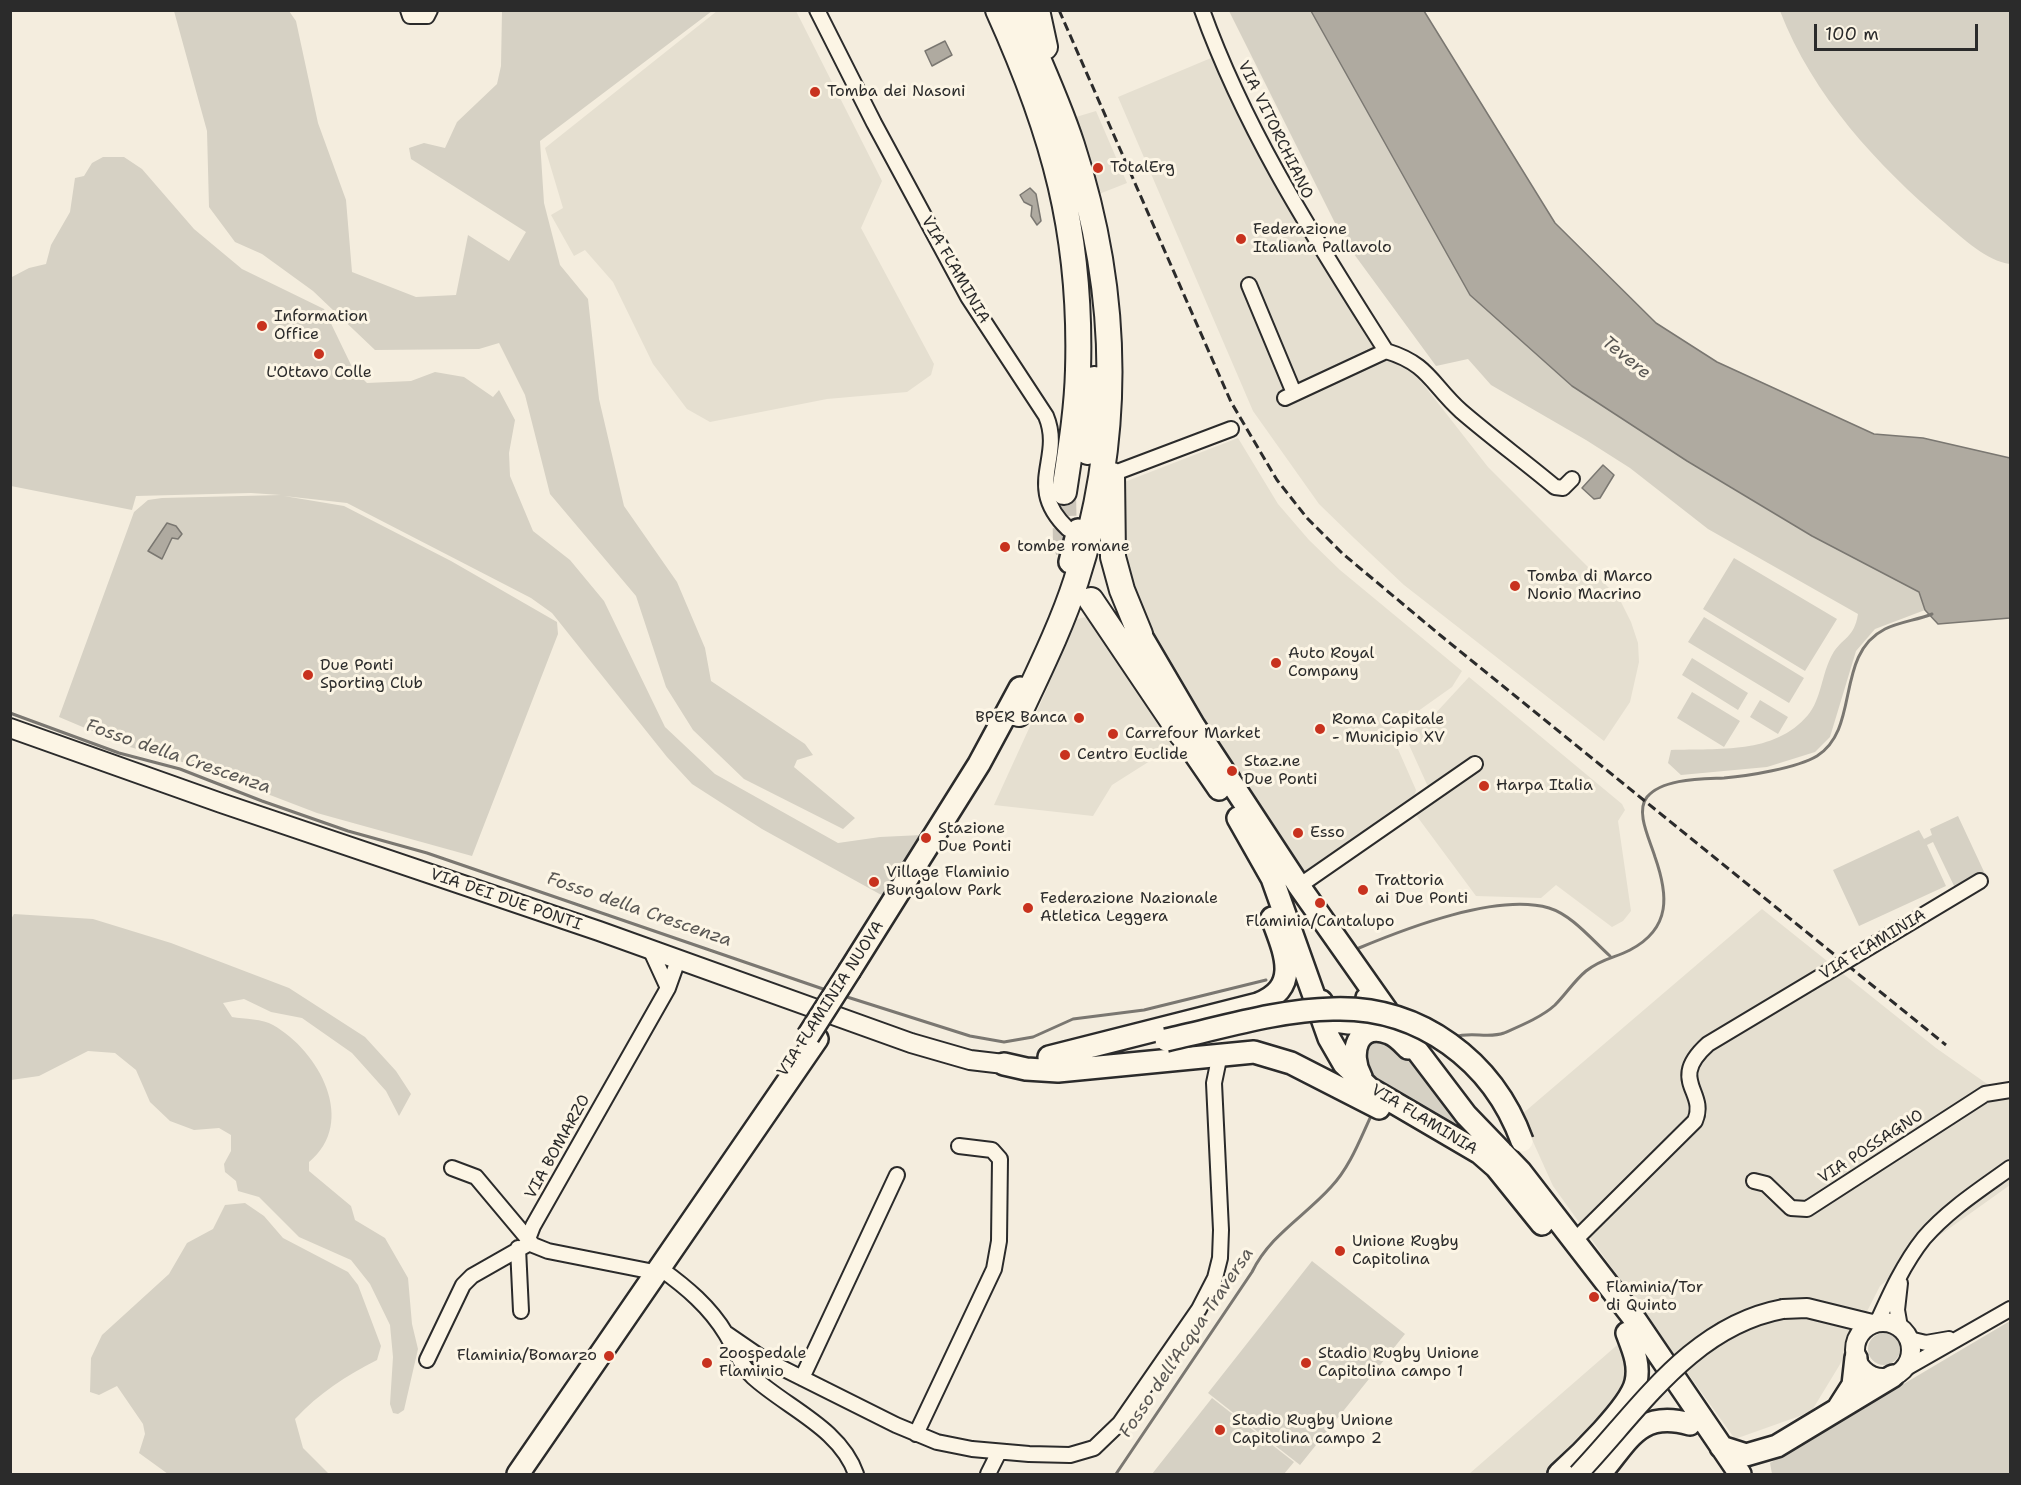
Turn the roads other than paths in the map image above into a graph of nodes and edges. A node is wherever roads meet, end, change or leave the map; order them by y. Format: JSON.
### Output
{"nodes":[{"id":1,"x":408,"y":10,"type":"edge"},
{"id":2,"x":430,"y":10,"type":"edge"},
{"id":3,"x":818,"y":10,"type":"edge"},
{"id":4,"x":998,"y":10,"type":"edge"},
{"id":5,"x":1017,"y":10,"type":"edge"},
{"id":6,"x":1036,"y":10,"type":"edge"},
{"id":7,"x":1202,"y":10,"type":"edge"},
{"id":8,"x":1036,"y":100,"type":"junction"},
{"id":9,"x":1061,"y":117,"type":"junction"},
{"id":10,"x":1248,"y":285,"type":"dead end"},
{"id":11,"x":1386,"y":351,"type":"junction"},
{"id":12,"x":1109,"y":416,"type":"junction"},
{"id":13,"x":1231,"y":429,"type":"dead end"},
{"id":14,"x":1112,"y":474,"type":"junction"},
{"id":15,"x":1572,"y":479,"type":"dead end"},
{"id":16,"x":1064,"y":492,"type":"tunnel mouth"},
{"id":17,"x":1073,"y":530,"type":"junction"},
{"id":18,"x":1091,"y":600,"type":"dead end"},
{"id":19,"x":1140,"y":634,"type":"joint"},
{"id":20,"x":1019,"y":714,"type":"joint"},
{"id":21,"x":10,"y":728,"type":"edge"},
{"id":22,"x":1182,"y":735,"type":"joint"},
{"id":23,"x":1475,"y":764,"type":"dead end"},
{"id":24,"x":1242,"y":823,"type":"junction"},
{"id":25,"x":1980,"y":881,"type":"dead end"},
{"id":26,"x":1299,"y":886,"type":"junction"},
{"id":27,"x":651,"y":951,"type":"junction"},
{"id":28,"x":678,"y":960,"type":"junction"},
{"id":29,"x":855,"y":972,"type":"junction"},
{"id":30,"x":1360,"y":972,"type":"junction"},
{"id":31,"x":1311,"y":985,"type":"junction"},
{"id":32,"x":668,"y":988,"type":"junction"},
{"id":33,"x":1258,"y":1004,"type":"junction"},
{"id":34,"x":1220,"y":1054,"type":"junction"},
{"id":35,"x":1049,"y":1057,"type":"junction"},
{"id":36,"x":1424,"y":1059,"type":"junction"},
{"id":37,"x":1004,"y":1064,"type":"junction"},
{"id":38,"x":1369,"y":1088,"type":"junction"},
{"id":39,"x":2010,"y":1090,"type":"edge"},
{"id":40,"x":1437,"y":1129,"type":"junction"},
{"id":41,"x":959,"y":1146,"type":"dead end"},
{"id":42,"x":452,"y":1168,"type":"dead end"},
{"id":43,"x":2010,"y":1168,"type":"edge"},
{"id":44,"x":897,"y":1175,"type":"dead end"},
{"id":45,"x":1754,"y":1181,"type":"dead end"},
{"id":46,"x":1543,"y":1203,"type":"junction"},
{"id":47,"x":1574,"y":1241,"type":"junction"},
{"id":48,"x":525,"y":1243,"type":"junction"},
{"id":49,"x":655,"y":1270,"type":"junction"},
{"id":50,"x":1901,"y":1274,"type":"junction"},
{"id":51,"x":2010,"y":1309,"type":"edge"},
{"id":52,"x":520,"y":1311,"type":"dead end"},
{"id":53,"x":1831,"y":1314,"type":"junction"},
{"id":54,"x":1875,"y":1324,"type":"junction"},
{"id":55,"x":1627,"y":1333,"type":"junction"},
{"id":56,"x":1904,"y":1333,"type":"junction"},
{"id":57,"x":1971,"y":1333,"type":"junction"},
{"id":58,"x":727,"y":1334,"type":"junction"},
{"id":59,"x":1856,"y":1353,"type":"junction"},
{"id":60,"x":427,"y":1360,"type":"dead end"},
{"id":61,"x":1898,"y":1373,"type":"junction"},
{"id":62,"x":802,"y":1378,"type":"junction"},
{"id":63,"x":1835,"y":1411,"type":"junction"},
{"id":64,"x":1690,"y":1424,"type":"junction"},
{"id":65,"x":916,"y":1434,"type":"junction"},
{"id":66,"x":1777,"y":1446,"type":"junction"},
{"id":67,"x":1721,"y":1447,"type":"junction"},
{"id":68,"x":999,"y":1452,"type":"junction"},
{"id":69,"x":518,"y":1474,"type":"edge"},
{"id":70,"x":856,"y":1474,"type":"edge"},
{"id":71,"x":988,"y":1474,"type":"edge"},
{"id":72,"x":1559,"y":1474,"type":"edge"},
{"id":73,"x":1578,"y":1474,"type":"edge"},
{"id":74,"x":1600,"y":1474,"type":"edge"},
{"id":75,"x":1724,"y":1474,"type":"edge"},
{"id":76,"x":1740,"y":1474,"type":"edge"},
{"id":77,"x":1755,"y":1474,"type":"edge"}],
"edges":[{"from":1,"to":2,"type":"street"},
{"from":3,"to":17,"type":"street","name":"VIA FLAMINIA"},
{"from":4,"to":8,"type":"highway"},
{"from":5,"to":9,"type":"highway"},
{"from":6,"to":9,"type":"highway"},
{"from":7,"to":11,"type":"street","name":"VIA VITORCHIANO"},
{"from":8,"to":16,"type":"highway"},
{"from":8,"to":17,"type":"highway"},
{"from":9,"to":12,"type":"highway"},
{"from":10,"to":11,"type":"street"},
{"from":11,"to":15,"type":"street"},
{"from":12,"to":14,"type":"highway"},
{"from":12,"to":20,"type":"highway"},
{"from":13,"to":14,"type":"street"},
{"from":14,"to":19,"type":"highway"},
{"from":17,"to":29,"type":"main road","name":"VIA FLAMINIA NUOVA"},
{"from":18,"to":22,"type":"highway"},
{"from":19,"to":26,"type":"main road","name":"VIA FLAMINIA"},
{"from":20,"to":29,"type":"main road","name":"VIA FLAMINIA NUOVA"},
{"from":21,"to":27,"type":"street","name":"VIA DEI DUE PONTI"},
{"from":22,"to":24,"type":"main road","name":"VIA FLAMINIA"},
{"from":23,"to":26,"type":"street"},
{"from":24,"to":31,"type":"main road","name":"VIA FLAMINIA"},
{"from":24,"to":33,"type":"main road"},
{"from":25,"to":47,"type":"street","name":"VIA FLAMINIA"},
{"from":26,"to":30,"type":"main road","name":"VIA FLAMINIA"},
{"from":27,"to":28,"type":"street","name":"VIA DEI DUE PONTI"},
{"from":27,"to":32,"type":"street"},
{"from":28,"to":32,"type":"street","name":"VIA BOMARZO"},
{"from":28,"to":37,"type":"street","name":"VIA DEI DUE PONTI"},
{"from":29,"to":49,"type":"main road","name":"VIA FLAMINIA NUOVA","bridge":true},
{"from":30,"to":31,"type":"main road"},
{"from":30,"to":36,"type":"main road","name":"VIA FLAMINIA"},
{"from":31,"to":38,"type":"main road","name":"VIA FLAMINIA"},
{"from":32,"to":48,"type":"street","name":"VIA BOMARZO"},
{"from":33,"to":34,"type":"main road"},
{"from":33,"to":35,"type":"main road"},
{"from":34,"to":37,"type":"main road"},
{"from":34,"to":40,"type":"main road"},
{"from":34,"to":68,"type":"street"},
{"from":35,"to":37,"type":"main road"},
{"from":35,"to":46,"type":"main road","bridge":true},
{"from":36,"to":38,"type":"main road"},
{"from":36,"to":46,"type":"main road","name":"VIA FLAMINIA"},
{"from":38,"to":40,"type":"main road","name":"VIA FLAMINIA"},
{"from":39,"to":45,"type":"street","name":"VIA POSSAGNO"},
{"from":40,"to":55,"type":"main road","name":"VIA FLAMINIA"},
{"from":41,"to":65,"type":"street"},
{"from":42,"to":48,"type":"street"},
{"from":43,"to":50,"type":"street"},
{"from":44,"to":62,"type":"street"},
{"from":46,"to":47,"type":"main road","name":"VIA FLAMINIA"},
{"from":47,"to":67,"type":"main road","name":"VIA FLAMINIA"},
{"from":48,"to":49,"type":"street"},
{"from":48,"to":52,"type":"street"},
{"from":48,"to":60,"type":"street"},
{"from":49,"to":58,"type":"street"},
{"from":49,"to":69,"type":"main road","name":"VIA FLAMINIA NUOVA"},
{"from":50,"to":54,"type":"street"},
{"from":50,"to":56,"type":"street"},
{"from":51,"to":57,"type":"street"},
{"from":53,"to":54,"type":"street"},
{"from":53,"to":59,"type":"street"},
{"from":53,"to":73,"type":"street","bridge":true},
{"from":54,"to":56,"type":"street"},
{"from":54,"to":59,"type":"street"},
{"from":55,"to":64,"type":"main road","name":"VIA FLAMINIA"},
{"from":55,"to":72,"type":"main road"},
{"from":56,"to":57,"type":"street"},
{"from":56,"to":61,"type":"street"},
{"from":57,"to":61,"type":"street"},
{"from":58,"to":62,"type":"street"},
{"from":58,"to":70,"type":"street"},
{"from":59,"to":61,"type":"street"},
{"from":59,"to":63,"type":"main road"},
{"from":61,"to":63,"type":"main road"},
{"from":62,"to":65,"type":"street"},
{"from":63,"to":66,"type":"main road"},
{"from":64,"to":74,"type":"main road"},
{"from":64,"to":75,"type":"main road","name":"VIA FLAMINIA"},
{"from":65,"to":68,"type":"street"},
{"from":66,"to":67,"type":"main road"},
{"from":66,"to":77,"type":"main road"},
{"from":67,"to":76,"type":"main road","name":"VIA FLAMINIA"},
{"from":68,"to":71,"type":"street"}]}
